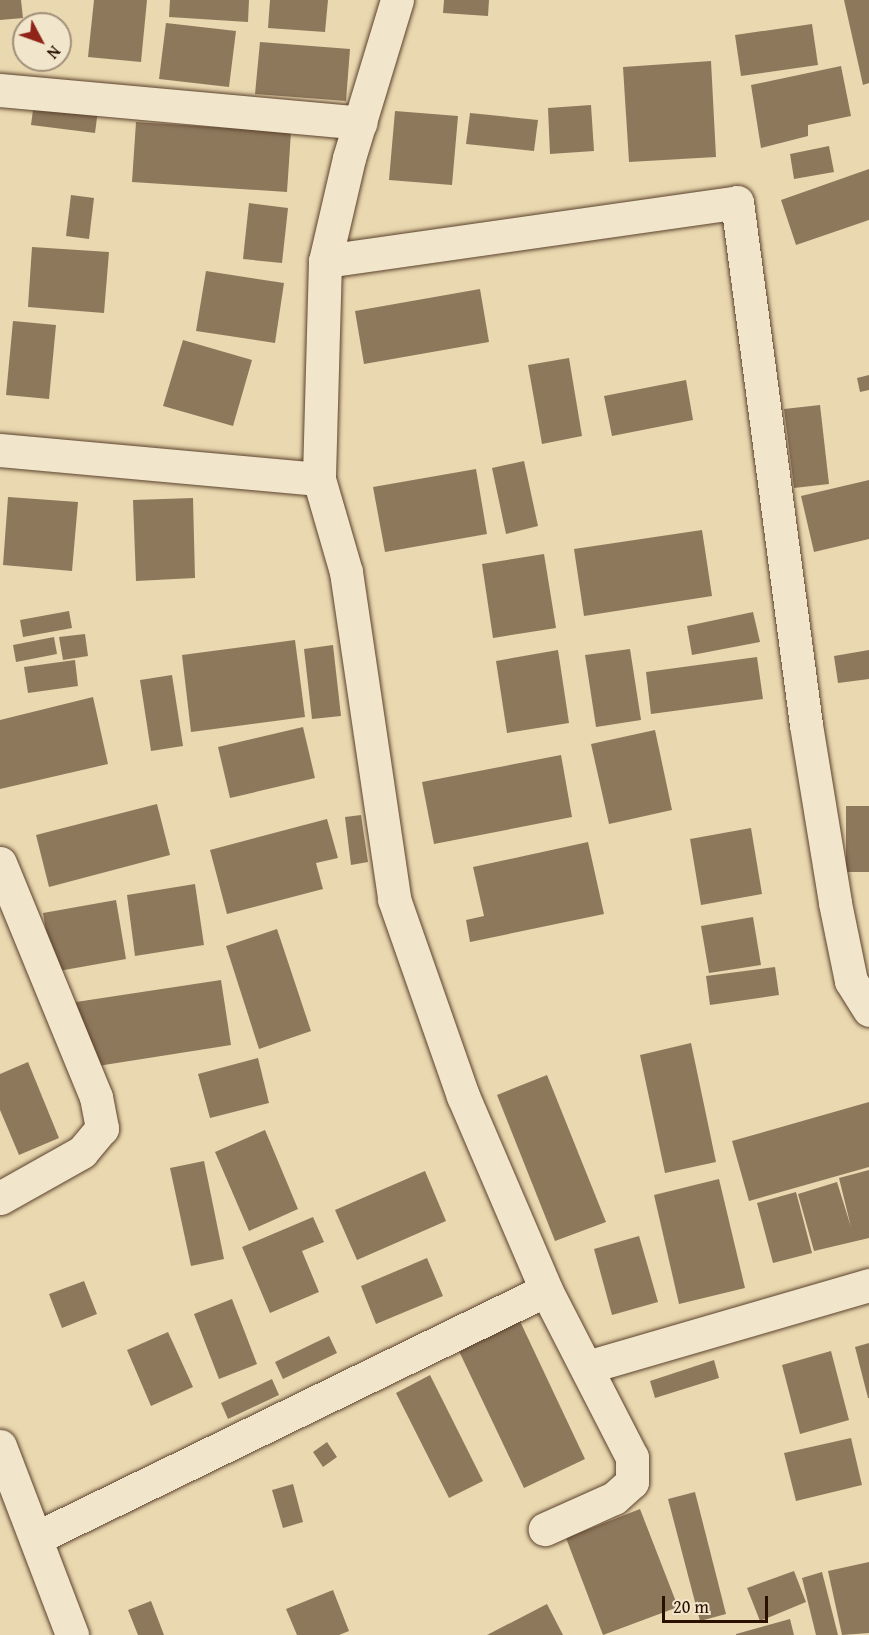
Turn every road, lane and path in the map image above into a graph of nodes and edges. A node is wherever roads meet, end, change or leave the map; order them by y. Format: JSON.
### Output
{"nodes":[{"id":1,"x":397,"y":0,"type":"edge"},
{"id":2,"x":0,"y":90,"type":"edge"},
{"id":3,"x":360,"y":123,"type":"junction"},
{"id":4,"x":325,"y":261,"type":"junction"},
{"id":5,"x":0,"y":450,"type":"edge"},
{"id":6,"x":319,"y":479,"type":"junction"},
{"id":7,"x":0,"y":863,"type":"edge"},
{"id":8,"x":869,"y":1010,"type":"edge"},
{"id":9,"x":0,"y":1198,"type":"edge"},
{"id":10,"x":869,"y":1285,"type":"edge"},
{"id":11,"x":546,"y":1290,"type":"junction"},
{"id":12,"x":587,"y":1367,"type":"junction"},
{"id":13,"x":0,"y":1446,"type":"edge"},
{"id":14,"x":545,"y":1529,"type":"dead end"},
{"id":15,"x":36,"y":1538,"type":"junction"},
{"id":16,"x":72,"y":1635,"type":"edge"}],
"edges":[{"from":1,"to":3,"type":"street"},
{"from":2,"to":3,"type":"street"},
{"from":3,"to":4,"type":"street"},
{"from":4,"to":6,"type":"street"},
{"from":4,"to":8,"type":"street"},
{"from":5,"to":6,"type":"street"},
{"from":6,"to":11,"type":"street"},
{"from":7,"to":9,"type":"street"},
{"from":10,"to":12,"type":"street"},
{"from":11,"to":12,"type":"street"},
{"from":11,"to":15,"type":"street"},
{"from":12,"to":14,"type":"street"},
{"from":13,"to":15,"type":"street"},
{"from":15,"to":16,"type":"street"}]}
